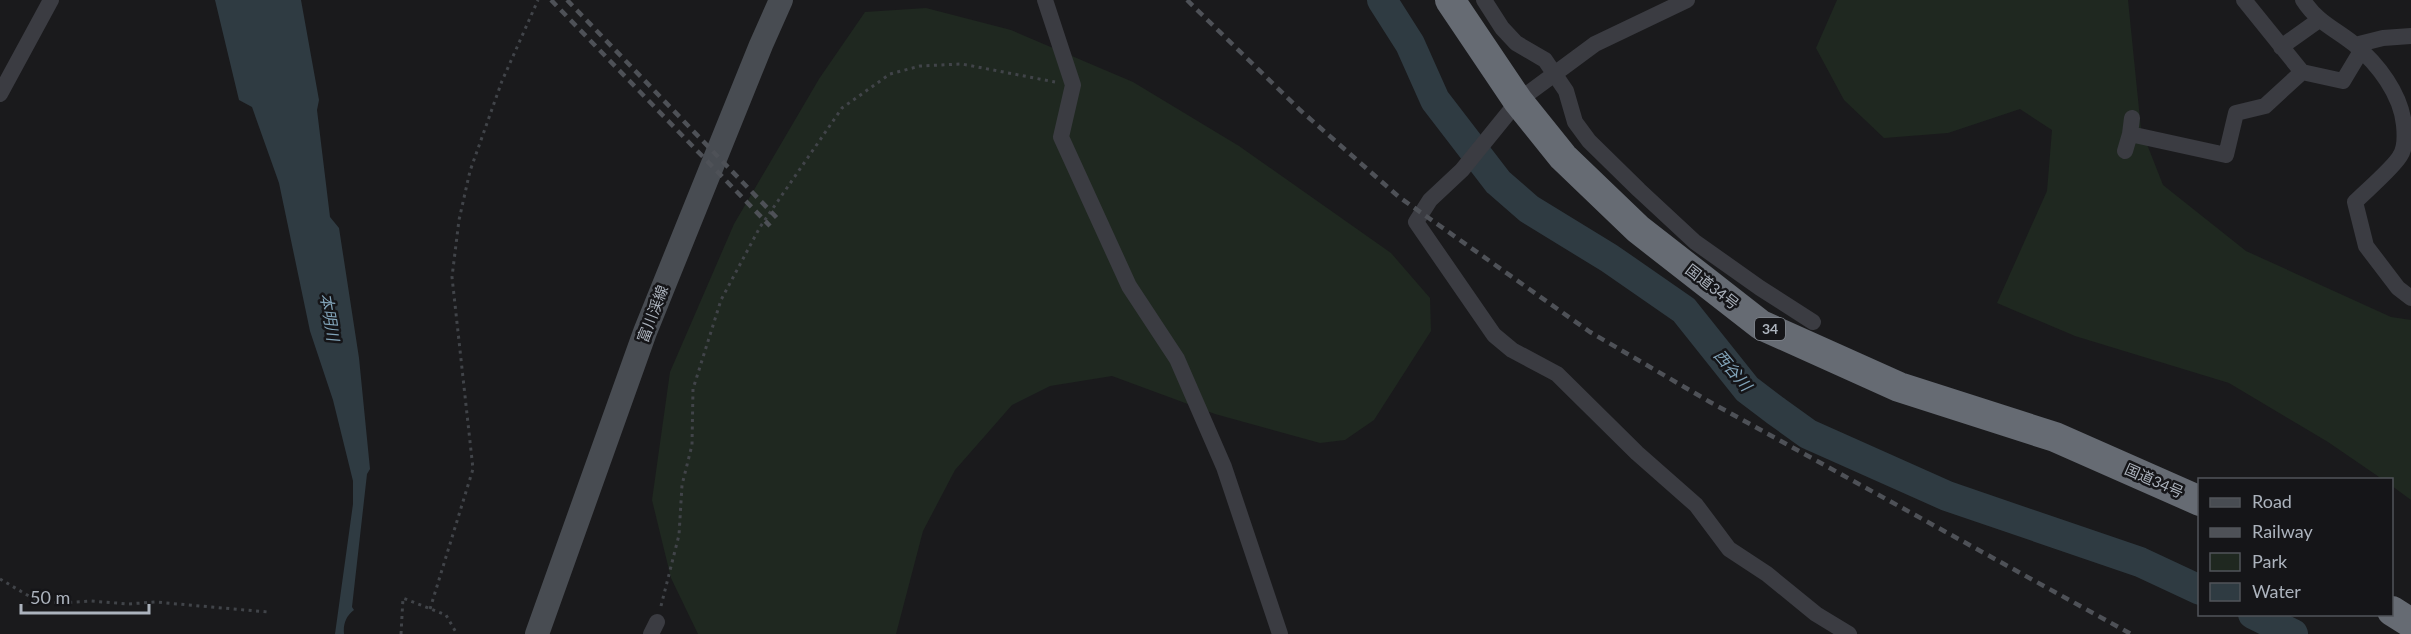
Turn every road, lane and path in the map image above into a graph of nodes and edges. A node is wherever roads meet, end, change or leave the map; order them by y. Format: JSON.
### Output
{"nodes":[{"id":1,"x":51,"y":0,"type":"edge"},
{"id":2,"x":538,"y":0,"type":"edge"},
{"id":3,"x":781,"y":0,"type":"edge"},
{"id":4,"x":1044,"y":0,"type":"edge"},
{"id":5,"x":1450,"y":0,"type":"edge"},
{"id":6,"x":1484,"y":0,"type":"edge"},
{"id":7,"x":1687,"y":0,"type":"edge"},
{"id":8,"x":2244,"y":0,"type":"edge"},
{"id":9,"x":2303,"y":0,"type":"edge"},
{"id":10,"x":2319,"y":20,"type":"junction"},
{"id":11,"x":2411,"y":36,"type":"edge"},
{"id":12,"x":2282,"y":46,"type":"junction"},
{"id":13,"x":2358,"y":48,"type":"junction"},
{"id":14,"x":2302,"y":72,"type":"junction"},
{"id":15,"x":1555,"y":73,"type":"junction"},
{"id":16,"x":1073,"y":85,"type":"junction"},
{"id":17,"x":0,"y":94,"type":"edge"},
{"id":18,"x":1518,"y":101,"type":"junction"},
{"id":19,"x":2125,"y":151,"type":"dead end"},
{"id":20,"x":2411,"y":298,"type":"edge"},
{"id":21,"x":1813,"y":322,"type":"dead end"},
{"id":22,"x":2198,"y":501,"type":"edge"},
{"id":23,"x":0,"y":579,"type":"edge"},
{"id":24,"x":430,"y":609,"type":"junction"},
{"id":25,"x":268,"y":612,"type":"dead end"},
{"id":26,"x":2393,"y":612,"type":"edge"},
{"id":27,"x":2411,"y":623,"type":"edge"},
{"id":28,"x":654,"y":628,"type":"edge"},
{"id":29,"x":401,"y":634,"type":"edge"},
{"id":30,"x":457,"y":634,"type":"edge"},
{"id":31,"x":537,"y":634,"type":"edge"},
{"id":32,"x":1280,"y":634,"type":"edge"},
{"id":33,"x":1849,"y":634,"type":"edge"}],
"edges":[{"from":1,"to":17,"type":"street"},
{"from":2,"to":24,"type":"path"},
{"from":3,"to":31,"type":"main road","name":"富川渓線"},
{"from":4,"to":16,"type":"street"},
{"from":5,"to":18,"type":"highway","name":"国道34号","number":"34"},
{"from":6,"to":15,"type":"street"},
{"from":7,"to":15,"type":"street"},
{"from":8,"to":12,"type":"street"},
{"from":9,"to":10,"type":"street"},
{"from":10,"to":12,"type":"street"},
{"from":10,"to":13,"type":"street"},
{"from":11,"to":13,"type":"street"},
{"from":12,"to":14,"type":"street"},
{"from":13,"to":14,"type":"street"},
{"from":13,"to":20,"type":"street"},
{"from":14,"to":19,"type":"street"},
{"from":15,"to":18,"type":"street"},
{"from":15,"to":21,"type":"street"},
{"from":16,"to":28,"type":"path"},
{"from":16,"to":32,"type":"street"},
{"from":18,"to":22,"type":"highway","name":"国道34号","number":"34"},
{"from":18,"to":33,"type":"street"},
{"from":23,"to":25,"type":"path"},
{"from":24,"to":29,"type":"path"},
{"from":24,"to":30,"type":"path"},
{"from":26,"to":27,"type":"highway"}]}
